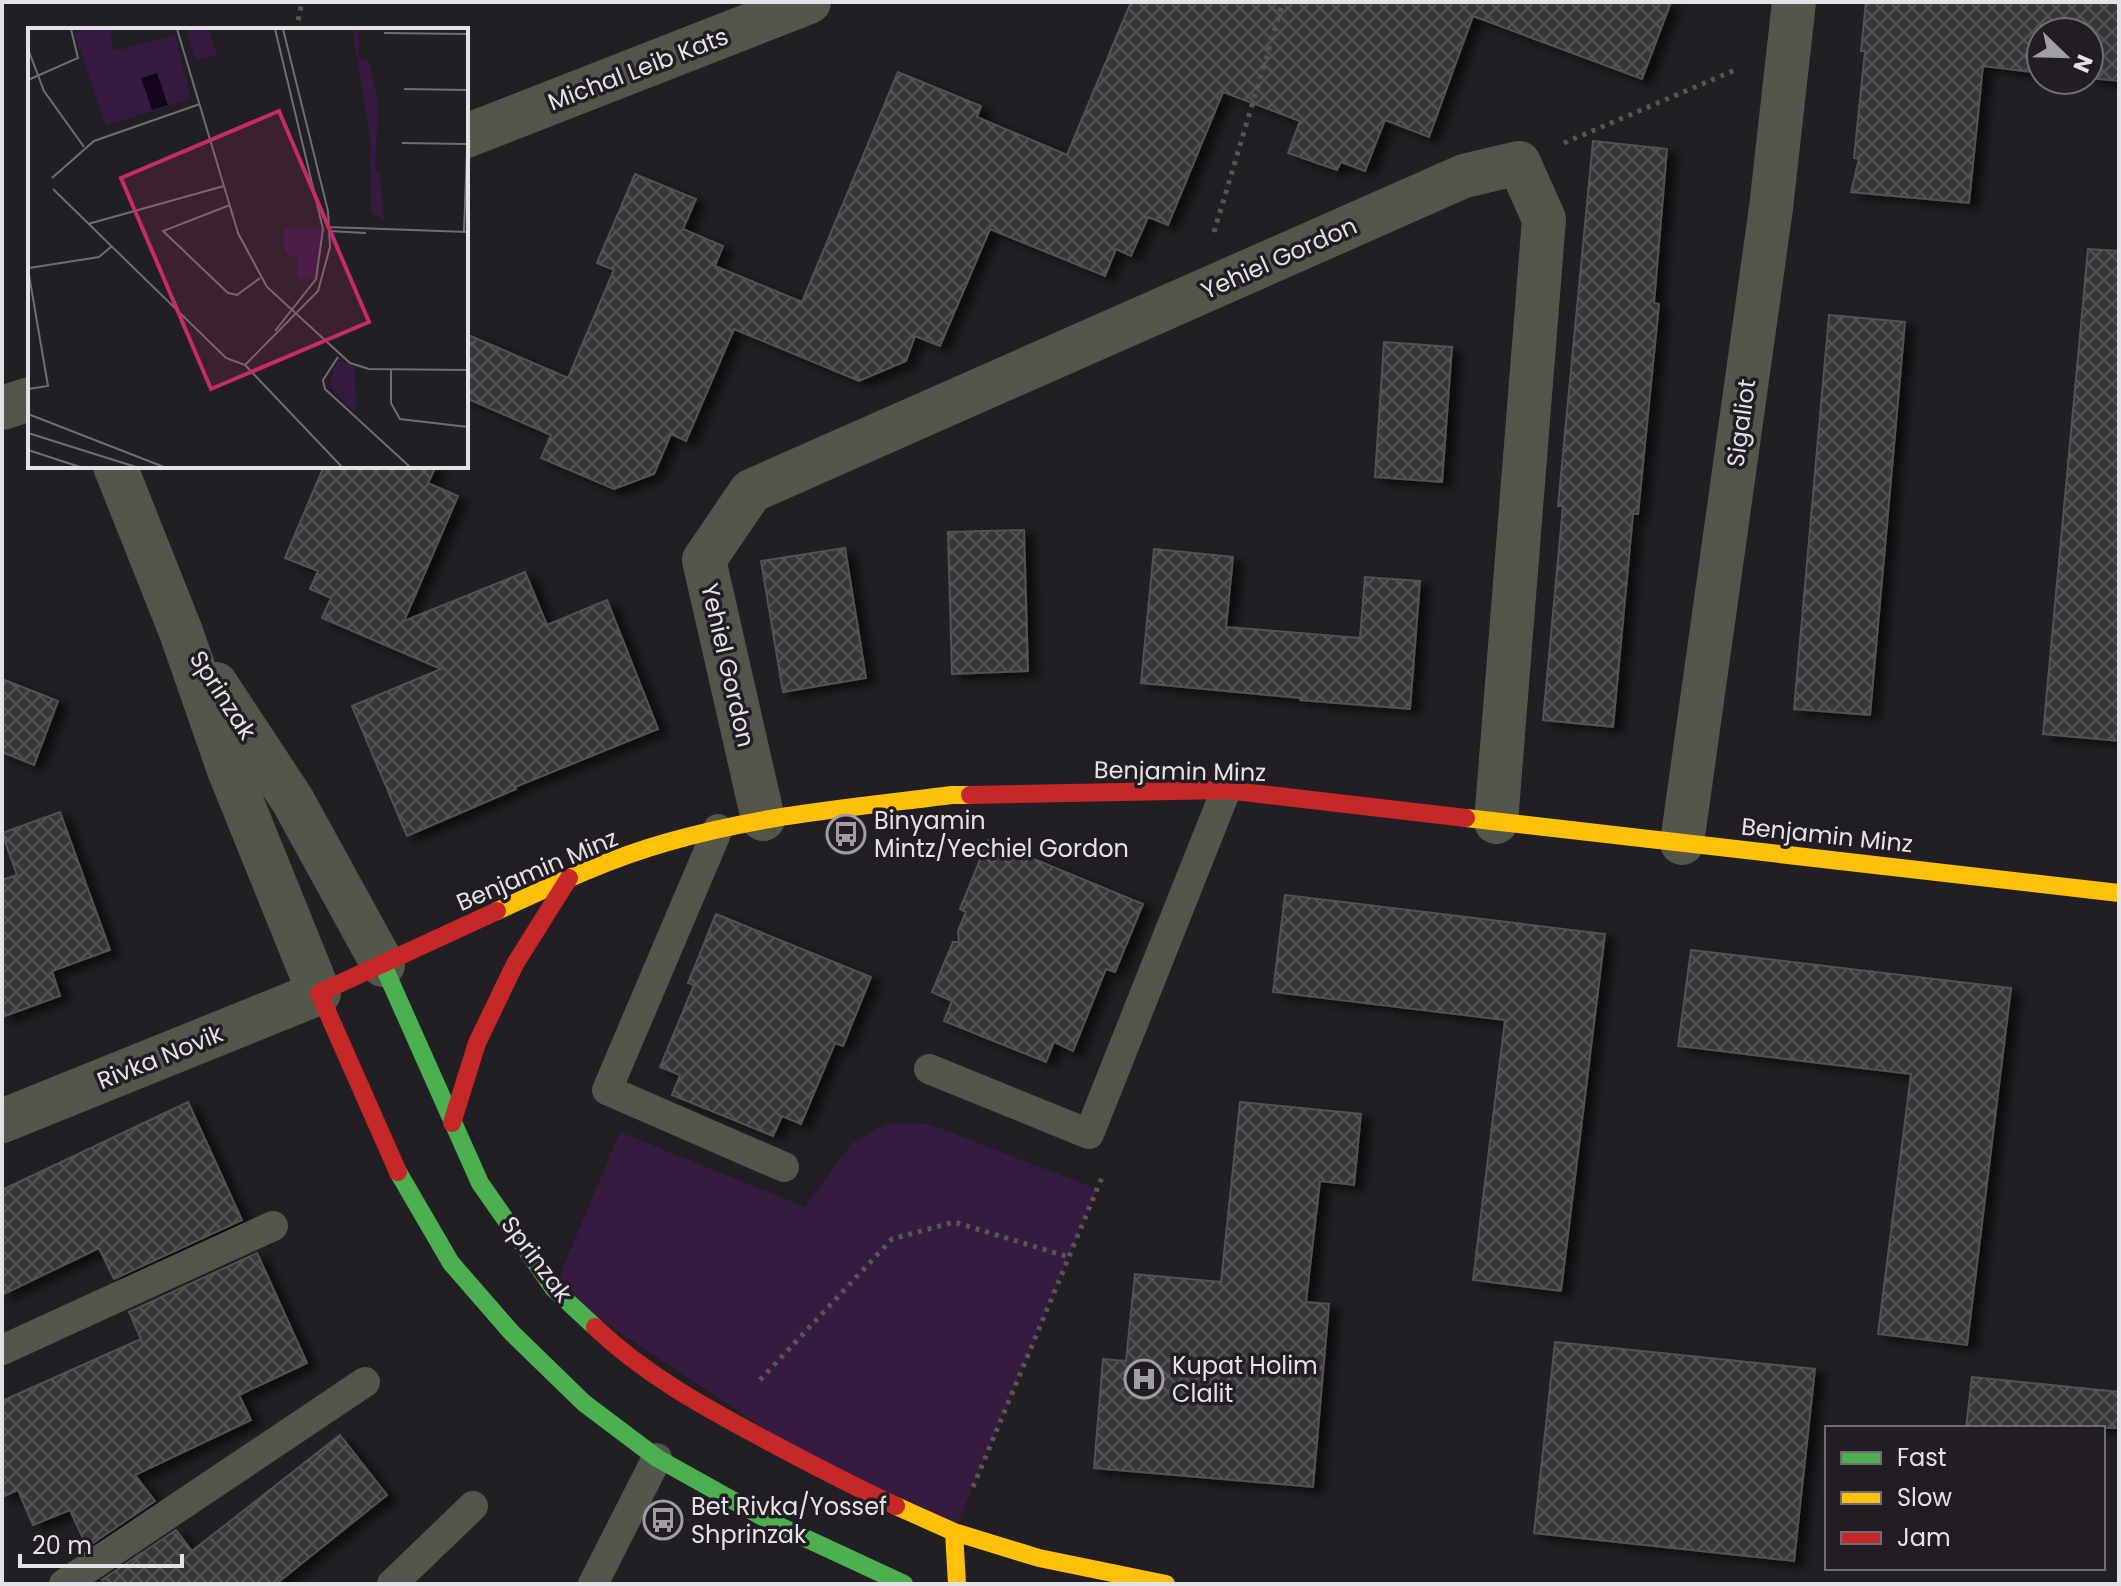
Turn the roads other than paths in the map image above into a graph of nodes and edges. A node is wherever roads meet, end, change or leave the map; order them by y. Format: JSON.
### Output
{"nodes":[{"id":1,"x":809,"y":2,"type":"edge"},
{"id":2,"x":1794,"y":2,"type":"edge"},
{"id":3,"x":468,"y":135,"type":"edge"},
{"id":4,"x":28,"y":400,"type":"edge"},
{"id":5,"x":2,"y":408,"type":"edge"},
{"id":6,"x":116,"y":468,"type":"edge"},
{"id":7,"x":181,"y":632,"type":"junction"},
{"id":8,"x":1226,"y":790,"type":"junction"},
{"id":9,"x":763,"y":819,"type":"junction"},
{"id":10,"x":1496,"y":822,"type":"junction"},
{"id":11,"x":718,"y":829,"type":"junction"},
{"id":12,"x":1682,"y":843,"type":"junction"},
{"id":13,"x":569,"y":878,"type":"junction"},
{"id":14,"x":2119,"y":893,"type":"edge"},
{"id":15,"x":383,"y":965,"type":"junction"},
{"id":16,"x":319,"y":993,"type":"junction"},
{"id":17,"x":929,"y":1069,"type":"dead end"},
{"id":18,"x":2,"y":1121,"type":"edge"},
{"id":19,"x":452,"y":1123,"type":"junction"},
{"id":20,"x":784,"y":1167,"type":"dead end"},
{"id":21,"x":273,"y":1226,"type":"dead end"},
{"id":22,"x":2,"y":1350,"type":"edge"},
{"id":23,"x":365,"y":1382,"type":"dead end"},
{"id":24,"x":657,"y":1458,"type":"junction"},
{"id":25,"x":473,"y":1506,"type":"dead end"},
{"id":26,"x":954,"y":1532,"type":"junction"},
{"id":27,"x":933,"y":1552,"type":"dead end"},
{"id":28,"x":1087,"y":1576,"type":"edge"},
{"id":29,"x":904,"y":1581,"type":"edge"},
{"id":30,"x":64,"y":1584,"type":"edge"},
{"id":31,"x":392,"y":1584,"type":"edge"},
{"id":32,"x":593,"y":1584,"type":"edge"},
{"id":33,"x":957,"y":1584,"type":"edge"},
{"id":34,"x":1166,"y":1584,"type":"edge"}],
"edges":[{"from":1,"to":3,"type":"street","name":"Michal Leib Kats"},
{"from":2,"to":12,"type":"street","name":"Sigaliot"},
{"from":4,"to":5,"type":"street"},
{"from":6,"to":7,"type":"street","name":"Sprinzak"},
{"from":7,"to":15,"type":"street","name":"Sprinzak"},
{"from":7,"to":16,"type":"street","name":"Sprinzak"},
{"from":8,"to":9,"type":"street","name":"Benjamin Minz"},
{"from":8,"to":10,"type":"street","name":"Benjamin Minz"},
{"from":8,"to":17,"type":"lane"},
{"from":9,"to":10,"type":"street","name":"Yehiel Gordon"},
{"from":9,"to":11,"type":"street","name":"Benjamin Minz"},
{"from":10,"to":12,"type":"street","name":"Benjamin Minz"},
{"from":11,"to":13,"type":"street","name":"Benjamin Minz"},
{"from":11,"to":20,"type":"lane"},
{"from":12,"to":14,"type":"street","name":"Benjamin Minz"},
{"from":13,"to":15,"type":"street","name":"Benjamin Minz"},
{"from":13,"to":19,"type":"street"},
{"from":15,"to":16,"type":"street","name":"Benjamin Minz"},
{"from":15,"to":19,"type":"street","name":"Sprinzak"},
{"from":16,"to":18,"type":"street","name":"Rivka Novik"},
{"from":16,"to":24,"type":"street","name":"Sprinzak"},
{"from":19,"to":26,"type":"street","name":"Sprinzak"},
{"from":21,"to":22,"type":"lane"},
{"from":23,"to":30,"type":"lane"},
{"from":24,"to":29,"type":"street","name":"Sprinzak"},
{"from":24,"to":32,"type":"lane"},
{"from":25,"to":31,"type":"lane"},
{"from":26,"to":27,"type":"street"},
{"from":26,"to":28,"type":"street","name":"Sprinzak"},
{"from":26,"to":33,"type":"street"},
{"from":28,"to":34,"type":"street","name":"Sprinzak"}]}
